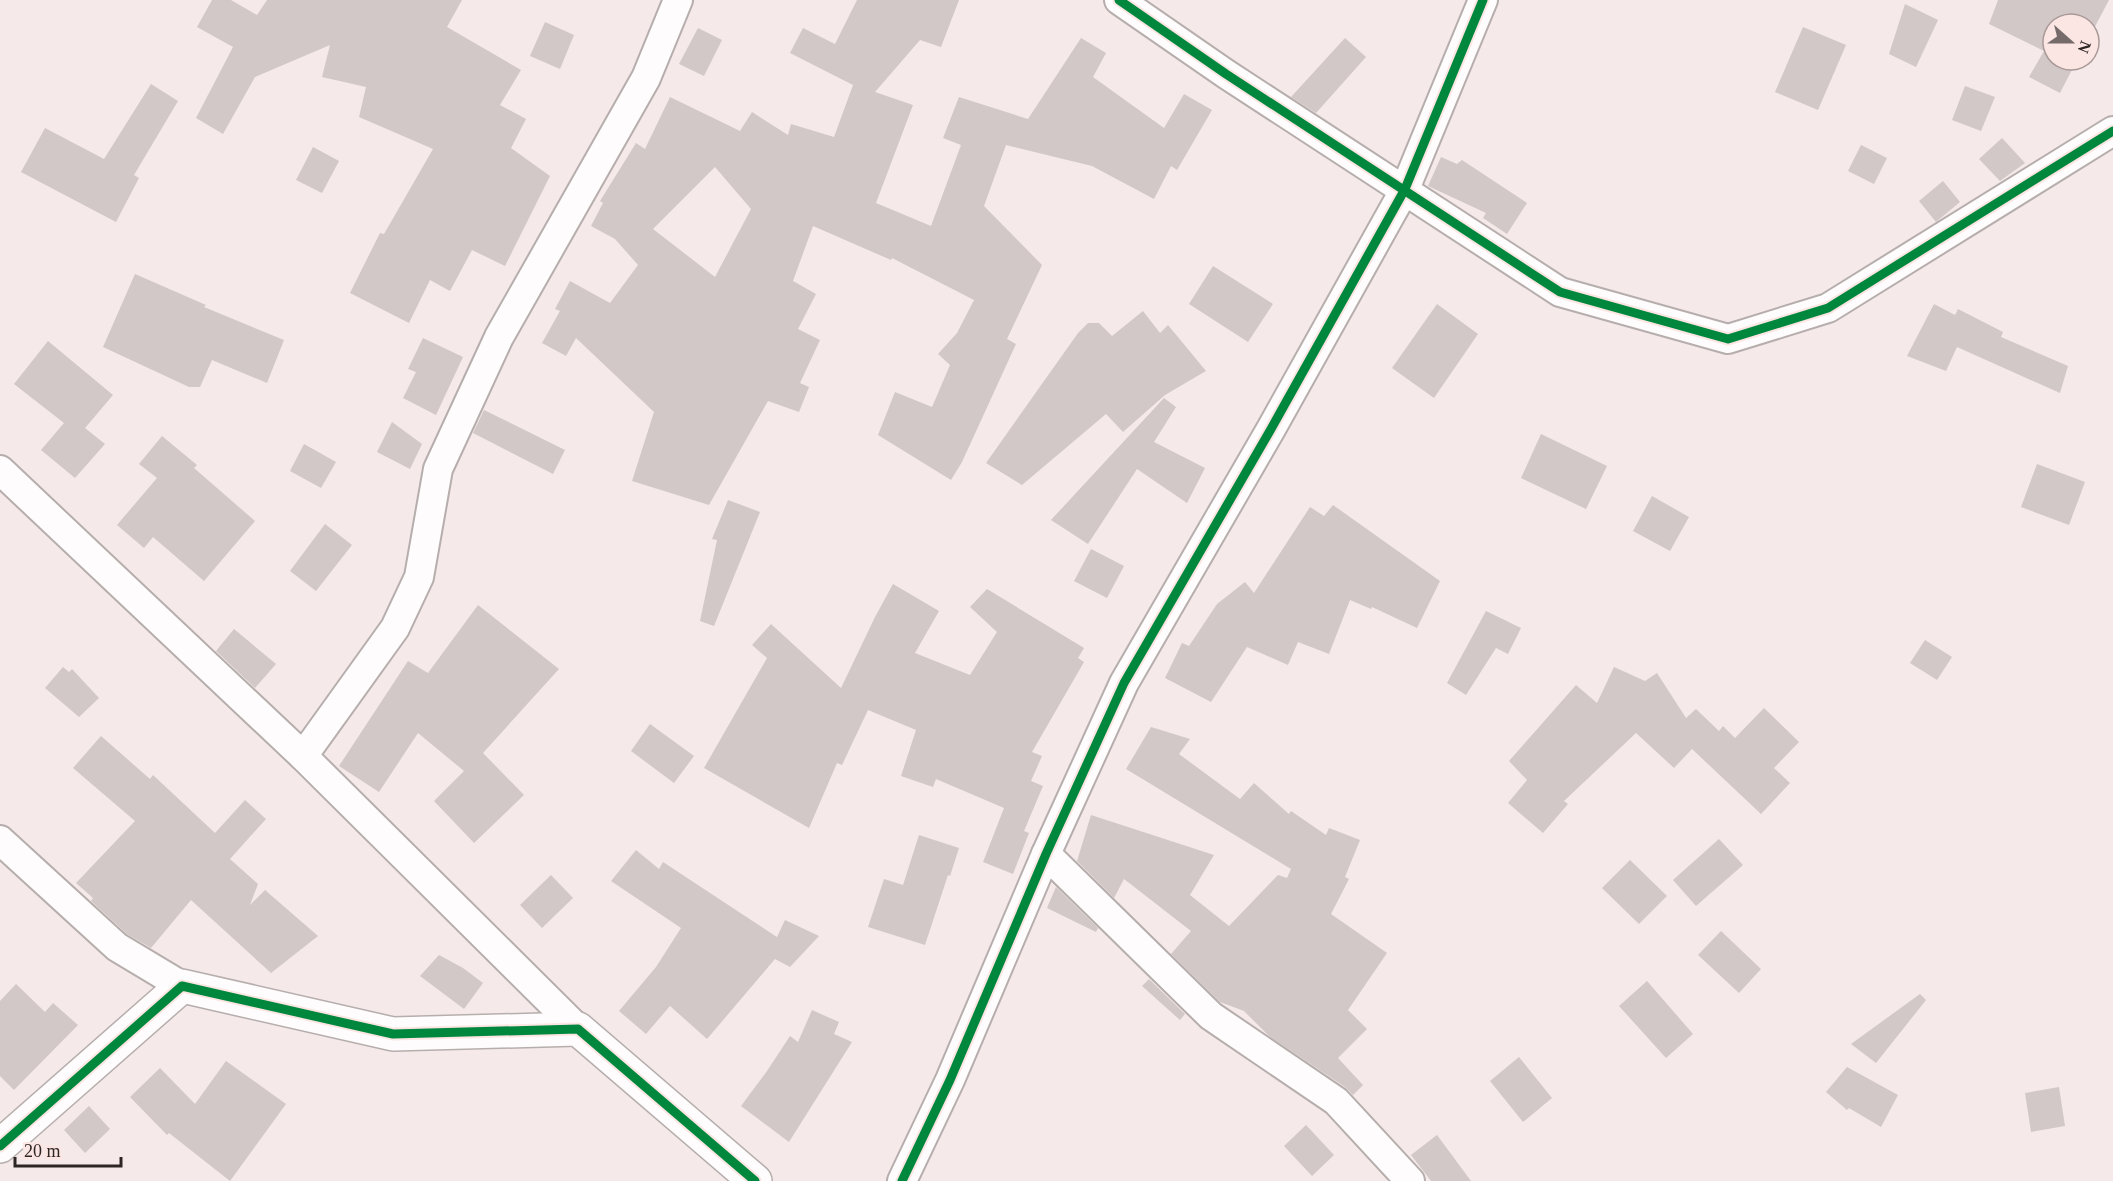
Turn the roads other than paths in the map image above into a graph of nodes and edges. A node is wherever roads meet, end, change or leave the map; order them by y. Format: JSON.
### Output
{"nodes":[{"id":1,"x":678,"y":0,"type":"edge"},
{"id":2,"x":1119,"y":0,"type":"edge"},
{"id":3,"x":1483,"y":0,"type":"edge"},
{"id":4,"x":2113,"y":131,"type":"edge"},
{"id":5,"x":1405,"y":189,"type":"junction"},
{"id":6,"x":0,"y":470,"type":"edge"},
{"id":7,"x":303,"y":756,"type":"junction"},
{"id":8,"x":0,"y":840,"type":"edge"},
{"id":9,"x":1046,"y":854,"type":"junction"},
{"id":10,"x":182,"y":986,"type":"junction"},
{"id":11,"x":578,"y":1029,"type":"junction"},
{"id":12,"x":0,"y":1146,"type":"edge"},
{"id":13,"x":755,"y":1181,"type":"edge"},
{"id":14,"x":902,"y":1181,"type":"edge"},
{"id":15,"x":1410,"y":1181,"type":"edge"}],
"edges":[{"from":1,"to":7,"type":"street"},
{"from":2,"to":5,"type":"street"},
{"from":3,"to":5,"type":"street"},
{"from":4,"to":5,"type":"street"},
{"from":5,"to":9,"type":"street"},
{"from":6,"to":7,"type":"street"},
{"from":7,"to":11,"type":"street"},
{"from":8,"to":10,"type":"street"},
{"from":9,"to":14,"type":"street"},
{"from":9,"to":15,"type":"street"},
{"from":10,"to":11,"type":"street"},
{"from":10,"to":12,"type":"street"},
{"from":11,"to":13,"type":"street"}]}
